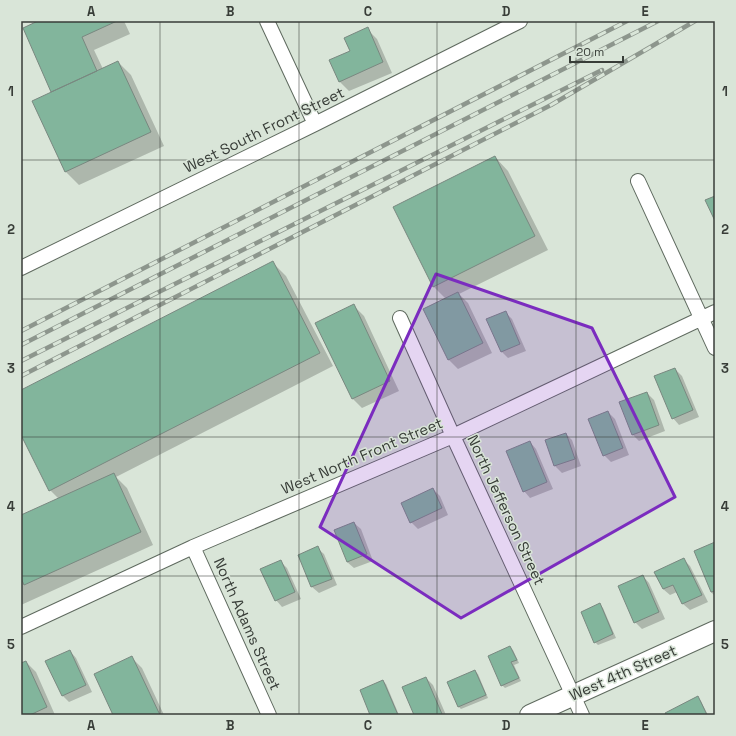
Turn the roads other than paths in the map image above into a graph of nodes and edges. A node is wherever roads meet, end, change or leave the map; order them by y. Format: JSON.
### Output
{"nodes":[{"id":1,"x":267,"y":21,"type":"edge"},
{"id":2,"x":520,"y":21,"type":"edge"},
{"id":3,"x":316,"y":124,"type":"junction"},
{"id":4,"x":638,"y":181,"type":"dead end"},
{"id":5,"x":21,"y":268,"type":"edge"},
{"id":6,"x":715,"y":312,"type":"edge"},
{"id":7,"x":400,"y":318,"type":"dead end"},
{"id":8,"x":701,"y":319,"type":"junction"},
{"id":9,"x":715,"y":348,"type":"edge"},
{"id":10,"x":453,"y":436,"type":"junction"},
{"id":11,"x":193,"y":547,"type":"junction"},
{"id":12,"x":21,"y":627,"type":"edge"},
{"id":13,"x":715,"y":632,"type":"edge"},
{"id":14,"x":573,"y":696,"type":"junction"},
{"id":15,"x":269,"y":715,"type":"edge"},
{"id":16,"x":530,"y":715,"type":"edge"},
{"id":17,"x":582,"y":715,"type":"edge"}],
"edges":[{"from":1,"to":3,"type":"street"},
{"from":2,"to":3,"type":"street","name":"West South Front Street"},
{"from":3,"to":5,"type":"street","name":"West South Front Street"},
{"from":4,"to":8,"type":"street"},
{"from":6,"to":8,"type":"street","name":"West North Front Street"},
{"from":7,"to":10,"type":"street","name":"North Jefferson Street"},
{"from":8,"to":9,"type":"street"},
{"from":8,"to":10,"type":"street","name":"West North Front Street"},
{"from":10,"to":11,"type":"street","name":"West North Front Street"},
{"from":10,"to":14,"type":"street","name":"North Jefferson Street"},
{"from":11,"to":12,"type":"street","name":"West North Front Street"},
{"from":11,"to":15,"type":"street","name":"North Adams Street"},
{"from":13,"to":14,"type":"main road","name":"West 4th Street"},
{"from":14,"to":16,"type":"main road","name":"West 4th Street"},
{"from":14,"to":17,"type":"street","name":"North Jefferson Street"}]}
